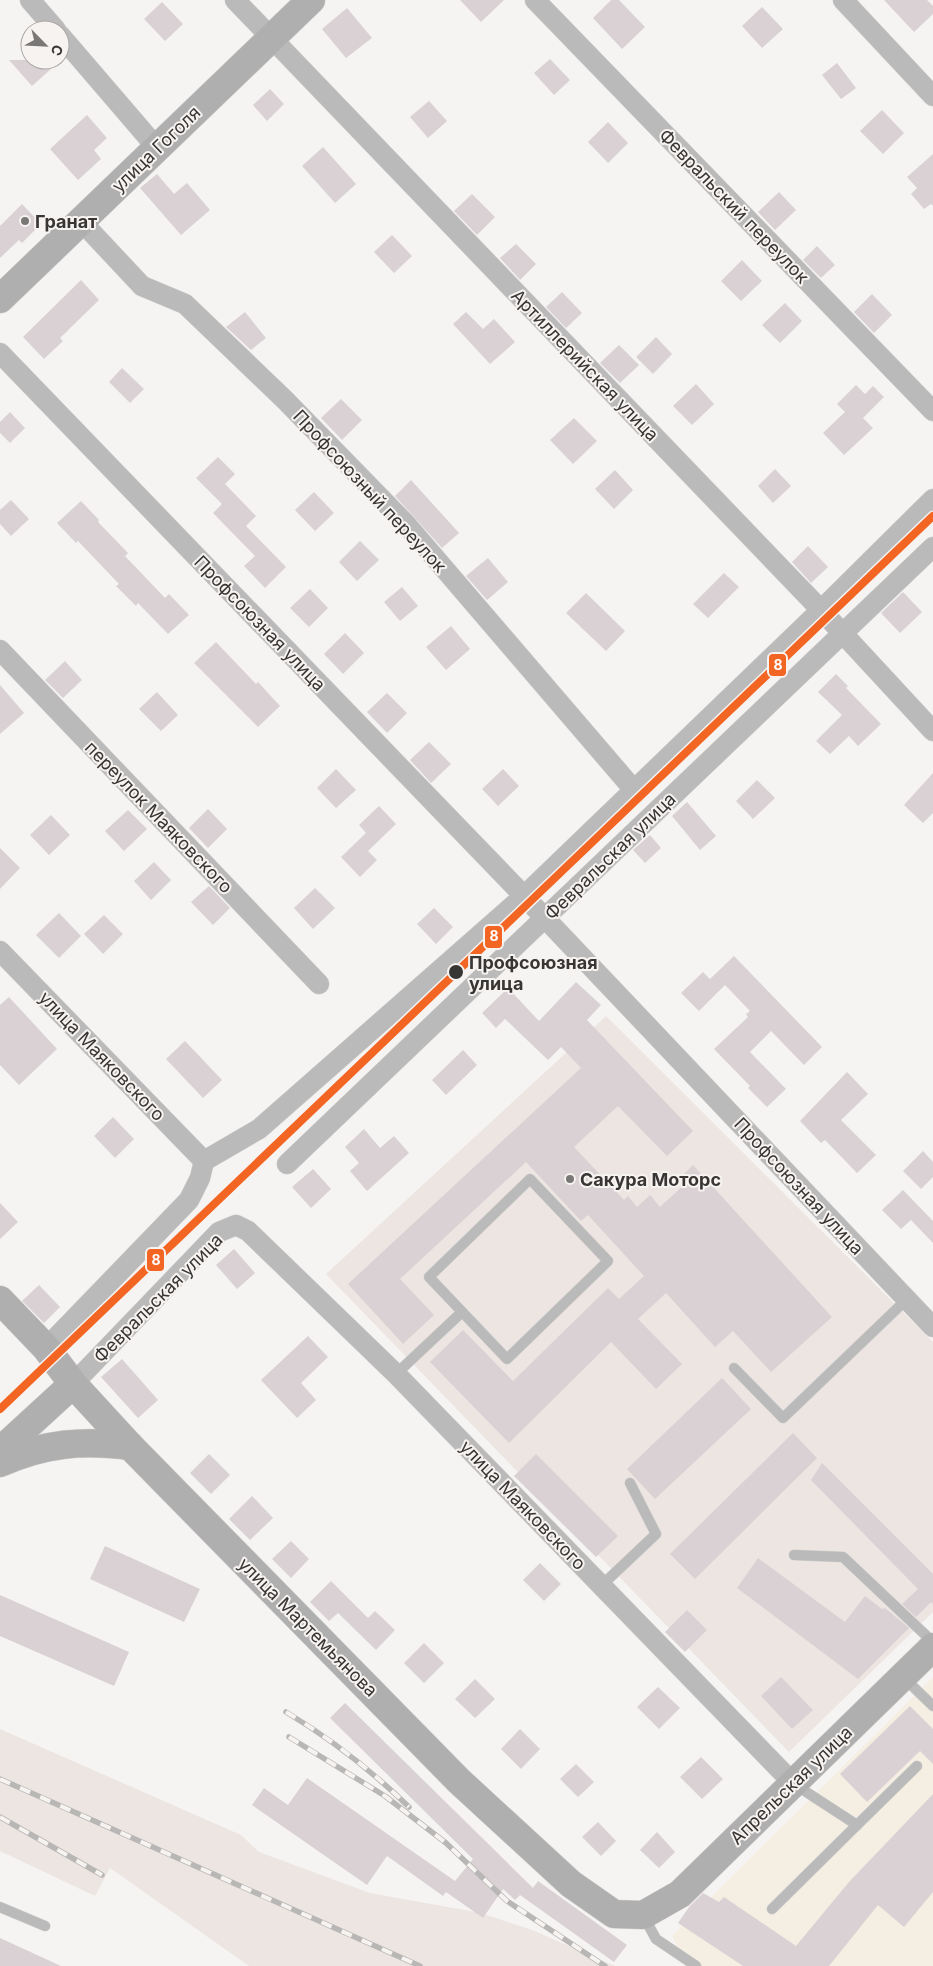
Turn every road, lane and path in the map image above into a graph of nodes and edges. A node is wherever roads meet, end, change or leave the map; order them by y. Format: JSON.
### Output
{"nodes":[{"id":1,"x":30,"y":0,"type":"edge"},
{"id":2,"x":235,"y":0,"type":"edge"},
{"id":3,"x":311,"y":0,"type":"edge"},
{"id":4,"x":535,"y":0,"type":"edge"},
{"id":5,"x":843,"y":0,"type":"edge"},
{"id":6,"x":47,"y":20,"type":"edge"},
{"id":7,"x":271,"y":38,"type":"junction"},
{"id":8,"x":70,"y":47,"type":"edge"},
{"id":9,"x":933,"y":96,"type":"edge"},
{"id":10,"x":158,"y":148,"type":"junction"},
{"id":11,"x":81,"y":221,"type":"junction"},
{"id":12,"x":0,"y":299,"type":"edge"},
{"id":13,"x":0,"y":354,"type":"edge"},
{"id":14,"x":933,"y":411,"type":"edge"},
{"id":15,"x":933,"y":499,"type":"edge"},
{"id":16,"x":933,"y":547,"type":"edge"},
{"id":17,"x":821,"y":610,"type":"junction"},
{"id":18,"x":842,"y":633,"type":"junction"},
{"id":19,"x":0,"y":650,"type":"edge"},
{"id":20,"x":933,"y":730,"type":"edge"},
{"id":21,"x":634,"y":790,"type":"junction"},
{"id":22,"x":524,"y":896,"type":"junction"},
{"id":23,"x":545,"y":918,"type":"junction"},
{"id":24,"x":0,"y":951,"type":"edge"},
{"id":25,"x":319,"y":984,"type":"dead end"},
{"id":26,"x":204,"y":1162,"type":"junction"},
{"id":27,"x":287,"y":1164,"type":"dead end"},
{"id":28,"x":248,"y":1231,"type":"joint"},
{"id":29,"x":0,"y":1300,"type":"edge"},
{"id":30,"x":906,"y":1300,"type":"junction"},
{"id":31,"x":462,"y":1312,"type":"junction"},
{"id":32,"x":933,"y":1326,"type":"edge"},
{"id":33,"x":46,"y":1348,"type":"junction"},
{"id":34,"x":734,"y":1368,"type":"dead end"},
{"id":35,"x":396,"y":1374,"type":"junction"},
{"id":36,"x":73,"y":1384,"type":"junction"},
{"id":37,"x":130,"y":1446,"type":"junction"},
{"id":38,"x":0,"y":1450,"type":"edge"},
{"id":39,"x":0,"y":1463,"type":"edge"},
{"id":40,"x":630,"y":1484,"type":"dead end"},
{"id":41,"x":794,"y":1554,"type":"dead end"},
{"id":42,"x":601,"y":1586,"type":"junction"},
{"id":43,"x":933,"y":1642,"type":"edge"},
{"id":44,"x":933,"y":1647,"type":"edge"},
{"id":45,"x":903,"y":1677,"type":"junction"},
{"id":46,"x":933,"y":1706,"type":"edge"},
{"id":47,"x":917,"y":1766,"type":"dead end"},
{"id":48,"x":793,"y":1783,"type":"junction"},
{"id":49,"x":857,"y":1825,"type":"junction"},
{"id":50,"x":0,"y":1907,"type":"edge"},
{"id":51,"x":772,"y":1909,"type":"dead end"},
{"id":52,"x":643,"y":1915,"type":"junction"},
{"id":53,"x":45,"y":1926,"type":"dead end"},
{"id":54,"x":696,"y":1966,"type":"edge"}],
"edges":[{"from":1,"to":6,"type":"street"},
{"from":2,"to":7,"type":"street","name":"Артиллерийская улица"},
{"from":3,"to":7,"type":"street","name":"улица Гоголя"},
{"from":4,"to":14,"type":"street","name":"Февральский переулок"},
{"from":5,"to":9,"type":"street"},
{"from":7,"to":10,"type":"street","name":"улица Гоголя"},
{"from":7,"to":17,"type":"street","name":"Артиллерийская улица"},
{"from":8,"to":10,"type":"street"},
{"from":10,"to":11,"type":"street","name":"улица Гоголя"},
{"from":11,"to":12,"type":"street","name":"улица Гоголя"},
{"from":11,"to":21,"type":"street","name":"Профсоюзный переулок"},
{"from":13,"to":22,"type":"street","name":"Профсоюзная улица"},
{"from":15,"to":17,"type":"street"},
{"from":16,"to":18,"type":"street","name":"Февральская улица"},
{"from":17,"to":18,"type":"street","name":"Артиллерийская улица"},
{"from":17,"to":21,"type":"street"},
{"from":18,"to":20,"type":"street","name":"Артиллерийская улица"},
{"from":18,"to":23,"type":"street","name":"Февральская улица"},
{"from":19,"to":25,"type":"street","name":"переулок Маяковского"},
{"from":21,"to":22,"type":"street"},
{"from":22,"to":23,"type":"street","name":"Профсоюзная улица"},
{"from":22,"to":26,"type":"street"},
{"from":23,"to":27,"type":"street","name":"Февральская улица"},
{"from":23,"to":30,"type":"street","name":"Профсоюзная улица"},
{"from":24,"to":26,"type":"street","name":"улица Маяковского"},
{"from":26,"to":33,"type":"street"},
{"from":28,"to":35,"type":"street","name":"улица Маяковского"},
{"from":28,"to":36,"type":"street","name":"Февральская улица"},
{"from":29,"to":33,"type":"street","name":"улица Мартемьянова"},
{"from":30,"to":32,"type":"street","name":"Профсоюзная улица"},
{"from":30,"to":34,"type":"lane"},
{"from":31,"to":31,"type":"lane"},
{"from":31,"to":35,"type":"lane"},
{"from":33,"to":36,"type":"street","name":"улица Мартемьянова"},
{"from":35,"to":42,"type":"street","name":"улица Маяковского"},
{"from":36,"to":37,"type":"street","name":"улица Мартемьянова"},
{"from":36,"to":38,"type":"street"},
{"from":37,"to":39,"type":"street"},
{"from":37,"to":52,"type":"street","name":"улица Мартемьянова"},
{"from":40,"to":42,"type":"lane"},
{"from":41,"to":43,"type":"lane"},
{"from":42,"to":48,"type":"street","name":"улица Маяковского"},
{"from":44,"to":45,"type":"street","name":"Апрельская улица"},
{"from":45,"to":46,"type":"lane"},
{"from":45,"to":48,"type":"street","name":"Апрельская улица"},
{"from":47,"to":49,"type":"lane"},
{"from":48,"to":49,"type":"lane"},
{"from":48,"to":52,"type":"street","name":"Апрельская улица"},
{"from":49,"to":51,"type":"lane"},
{"from":50,"to":53,"type":"lane"},
{"from":52,"to":54,"type":"lane"}]}
